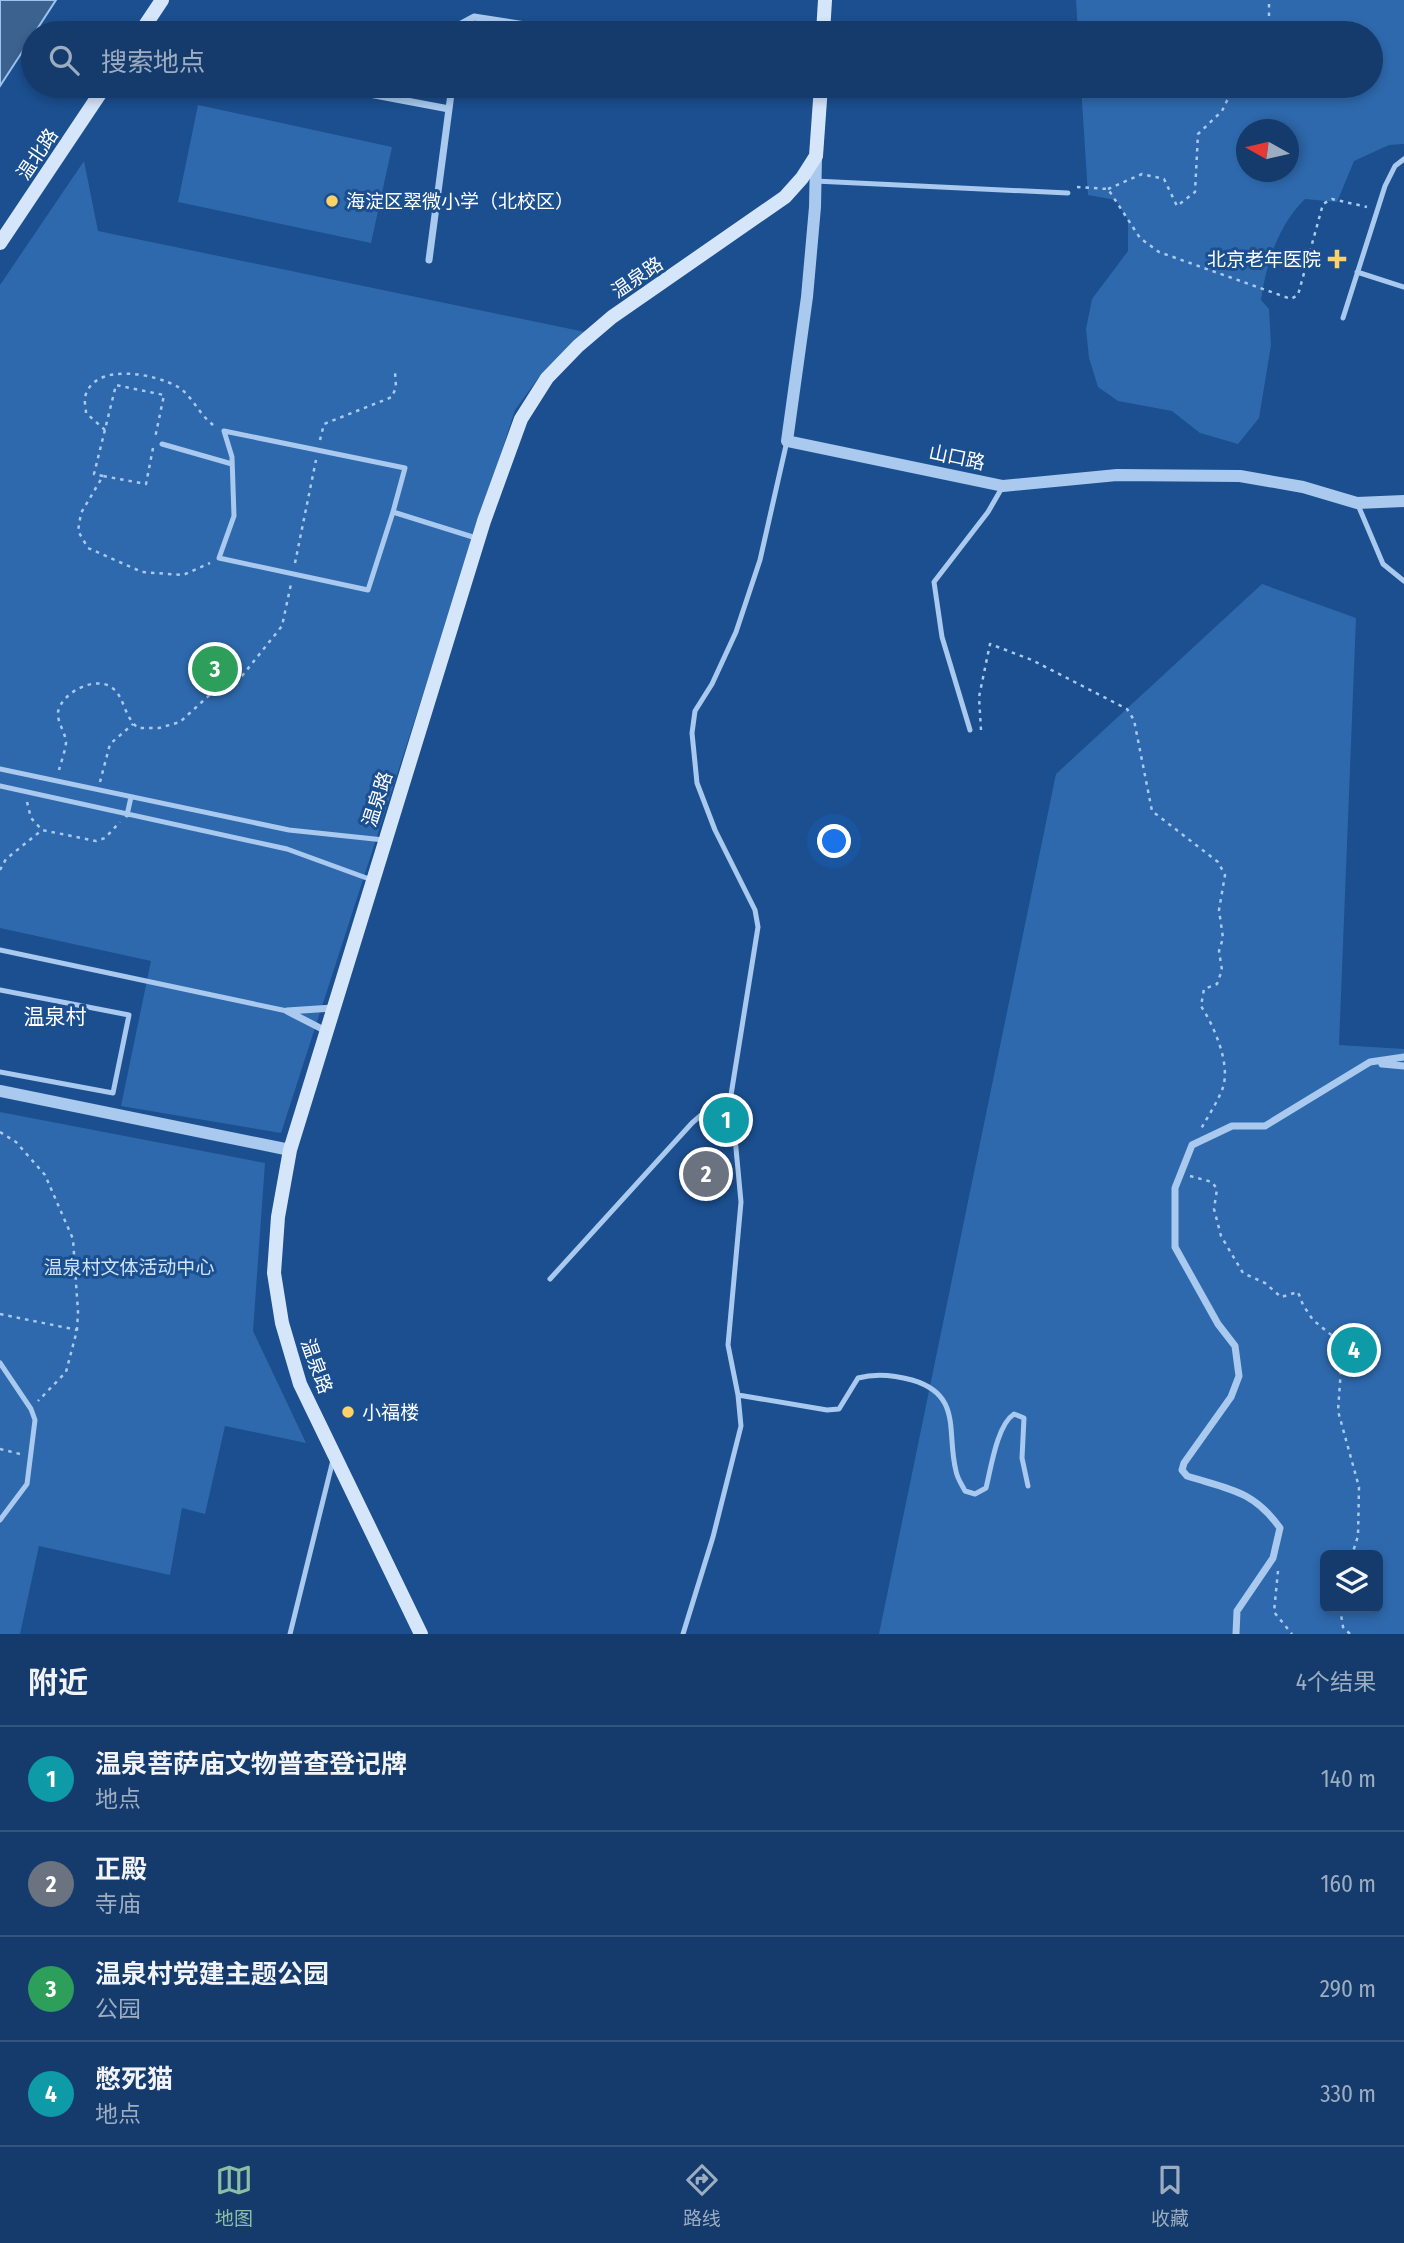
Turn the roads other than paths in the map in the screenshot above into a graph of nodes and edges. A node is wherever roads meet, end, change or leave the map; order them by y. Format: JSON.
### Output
{"nodes":[{"id":1,"x":162,"y":0,"type":"edge"},
{"id":2,"x":825,"y":0,"type":"edge"},
{"id":3,"x":148,"y":21,"type":"edge"},
{"id":4,"x":467,"y":21,"type":"edge"},
{"id":5,"x":500,"y":21,"type":"edge"},
{"id":6,"x":824,"y":21,"type":"edge"},
{"id":7,"x":97,"y":98,"type":"edge"},
{"id":8,"x":391,"y":98,"type":"edge"},
{"id":9,"x":450,"y":98,"type":"edge"},
{"id":10,"x":820,"y":98,"type":"edge"},
{"id":11,"x":449,"y":109,"type":"junction"},
{"id":12,"x":816,"y":156,"type":"junction"},
{"id":13,"x":1404,"y":159,"type":"edge"},
{"id":14,"x":816,"y":181,"type":"junction"},
{"id":15,"x":1068,"y":193,"type":"road end"},
{"id":16,"x":0,"y":243,"type":"edge"},
{"id":17,"x":429,"y":260,"type":"dead end"},
{"id":18,"x":1357,"y":272,"type":"junction"},
{"id":19,"x":1404,"y":287,"type":"edge"},
{"id":20,"x":1342,"y":318,"type":"dead end"},
{"id":21,"x":787,"y":441,"type":"junction"},
{"id":22,"x":162,"y":444,"type":"dead end"},
{"id":23,"x":232,"y":464,"type":"junction"},
{"id":24,"x":1003,"y":486,"type":"junction"},
{"id":25,"x":1404,"y":501,"type":"edge"},
{"id":26,"x":1357,"y":503,"type":"junction"},
{"id":27,"x":393,"y":512,"type":"junction"},
{"id":28,"x":479,"y":538,"type":"junction"},
{"id":29,"x":1404,"y":581,"type":"edge"},
{"id":30,"x":970,"y":730,"type":"road end"},
{"id":31,"x":0,"y":769,"type":"edge"},
{"id":32,"x":29,"y":775,"type":"junction"},
{"id":33,"x":0,"y":786,"type":"edge"},
{"id":34,"x":25,"y":792,"type":"junction"},
{"id":35,"x":131,"y":797,"type":"junction"},
{"id":36,"x":127,"y":815,"type":"junction"},
{"id":37,"x":384,"y":840,"type":"junction"},
{"id":38,"x":372,"y":880,"type":"junction"},
{"id":39,"x":0,"y":950,"type":"edge"},
{"id":40,"x":0,"y":990,"type":"edge"},
{"id":41,"x":333,"y":1008,"type":"junction"},
{"id":42,"x":287,"y":1011,"type":"junction"},
{"id":43,"x":326,"y":1031,"type":"junction"},
{"id":44,"x":1404,"y":1057,"type":"edge"},
{"id":45,"x":1370,"y":1062,"type":"junction"},
{"id":46,"x":1404,"y":1066,"type":"edge"},
{"id":47,"x":0,"y":1072,"type":"edge"},
{"id":48,"x":0,"y":1091,"type":"edge"},
{"id":49,"x":731,"y":1095,"type":"junction"},
{"id":50,"x":290,"y":1150,"type":"junction"},
{"id":51,"x":550,"y":1279,"type":"dead end"},
{"id":52,"x":0,"y":1363,"type":"edge"},
{"id":53,"x":738,"y":1395,"type":"junction"},
{"id":54,"x":334,"y":1454,"type":"junction"},
{"id":55,"x":1028,"y":1486,"type":"dead end"},
{"id":56,"x":0,"y":1520,"type":"edge"},
{"id":57,"x":290,"y":1634,"type":"edge"},
{"id":58,"x":421,"y":1634,"type":"edge"},
{"id":59,"x":683,"y":1634,"type":"edge"},
{"id":60,"x":1236,"y":1634,"type":"edge"}],
"edges":[{"from":1,"to":3,"type":"main road"},
{"from":2,"to":6,"type":"main road"},
{"from":4,"to":5,"type":"street"},
{"from":7,"to":16,"type":"main road","name":"温北路"},
{"from":8,"to":11,"type":"street"},
{"from":9,"to":11,"type":"street"},
{"from":10,"to":12,"type":"main road"},
{"from":11,"to":17,"type":"street"},
{"from":12,"to":14,"type":"street"},
{"from":12,"to":28,"type":"main road","name":"温泉路"},
{"from":13,"to":18,"type":"lane"},
{"from":14,"to":15,"type":"lane"},
{"from":14,"to":21,"type":"street"},
{"from":18,"to":19,"type":"lane"},
{"from":18,"to":20,"type":"lane"},
{"from":21,"to":24,"type":"street","name":"山口路"},
{"from":21,"to":49,"type":"lane"},
{"from":22,"to":23,"type":"lane"},
{"from":23,"to":27,"type":"lane"},
{"from":23,"to":27,"type":"lane"},
{"from":24,"to":26,"type":"street","name":"山口路"},
{"from":24,"to":30,"type":"lane"},
{"from":25,"to":26,"type":"street","name":"山口路"},
{"from":26,"to":29,"type":"lane"},
{"from":27,"to":28,"type":"lane"},
{"from":28,"to":37,"type":"main road","name":"温泉路"},
{"from":31,"to":32,"type":"lane"},
{"from":32,"to":34,"type":"lane"},
{"from":32,"to":35,"type":"lane"},
{"from":33,"to":34,"type":"lane"},
{"from":34,"to":36,"type":"lane"},
{"from":35,"to":36,"type":"lane"},
{"from":35,"to":37,"type":"lane"},
{"from":36,"to":38,"type":"lane"},
{"from":37,"to":38,"type":"main road","name":"温泉路"},
{"from":38,"to":41,"type":"main road","name":"温泉路"},
{"from":39,"to":42,"type":"lane"},
{"from":40,"to":47,"type":"lane"},
{"from":41,"to":42,"type":"street"},
{"from":41,"to":43,"type":"main road","name":"温泉路"},
{"from":42,"to":43,"type":"street"},
{"from":43,"to":50,"type":"main road","name":"温泉路"},
{"from":44,"to":45,"type":"street"},
{"from":45,"to":46,"type":"street"},
{"from":45,"to":60,"type":"street"},
{"from":48,"to":50,"type":"street"},
{"from":49,"to":51,"type":"lane"},
{"from":49,"to":53,"type":"lane"},
{"from":50,"to":54,"type":"main road","name":"温泉路"},
{"from":52,"to":56,"type":"lane"},
{"from":53,"to":55,"type":"lane"},
{"from":53,"to":59,"type":"lane"},
{"from":54,"to":57,"type":"lane"},
{"from":54,"to":58,"type":"main road","name":"温泉路"}]}
